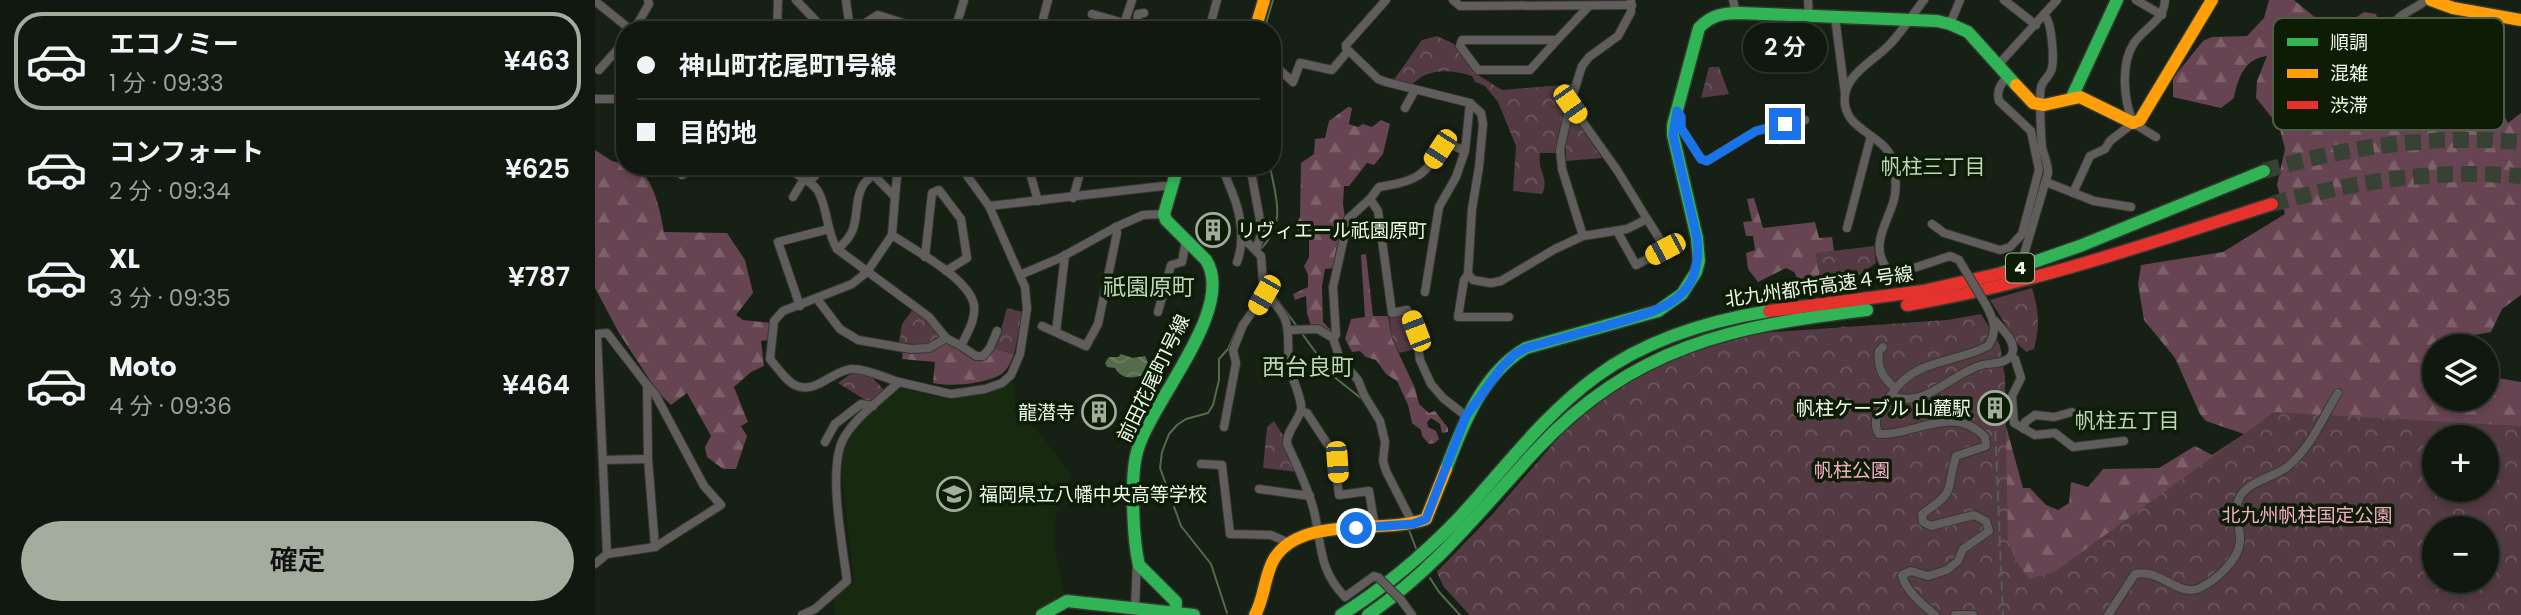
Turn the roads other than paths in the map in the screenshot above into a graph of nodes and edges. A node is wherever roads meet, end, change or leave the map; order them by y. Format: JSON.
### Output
{"nodes":[{"id":1,"x":648,"y":0,"type":"edge"},
{"id":2,"x":778,"y":0,"type":"edge"},
{"id":3,"x":796,"y":0,"type":"edge"},
{"id":4,"x":846,"y":0,"type":"edge"},
{"id":5,"x":964,"y":0,"type":"edge"},
{"id":6,"x":1048,"y":0,"type":"edge"},
{"id":7,"x":1132,"y":0,"type":"edge"},
{"id":8,"x":1217,"y":0,"type":"edge"},
{"id":9,"x":1264,"y":0,"type":"edge"},
{"id":10,"x":1386,"y":0,"type":"edge"},
{"id":11,"x":1453,"y":0,"type":"edge"},
{"id":12,"x":1808,"y":0,"type":"edge"},
{"id":13,"x":1924,"y":0,"type":"edge"},
{"id":14,"x":1960,"y":0,"type":"edge"},
{"id":15,"x":2004,"y":0,"type":"edge"},
{"id":16,"x":2057,"y":0,"type":"edge"},
{"id":17,"x":2117,"y":0,"type":"edge"},
{"id":18,"x":2136,"y":0,"type":"edge"},
{"id":19,"x":2165,"y":0,"type":"edge"},
{"id":20,"x":2212,"y":0,"type":"edge"},
{"id":21,"x":2428,"y":0,"type":"edge"},
{"id":22,"x":595,"y":1,"type":"edge"},
{"id":23,"x":1632,"y":3,"type":"edge"},
{"id":24,"x":1589,"y":6,"type":"junction"},
{"id":25,"x":1734,"y":7,"type":"edge"},
{"id":26,"x":1144,"y":13,"type":"dead end"},
{"id":27,"x":1092,"y":14,"type":"dead end"},
{"id":28,"x":2162,"y":15,"type":"junction"},
{"id":29,"x":1809,"y":16,"type":"junction"},
{"id":30,"x":2045,"y":16,"type":"junction"},
{"id":31,"x":1835,"y":17,"type":"junction"},
{"id":32,"x":2400,"y":18,"type":"edge"},
{"id":33,"x":1908,"y":20,"type":"junction"},
{"id":34,"x":2521,"y":20,"type":"edge"},
{"id":35,"x":621,"y":21,"type":"edge"},
{"id":36,"x":638,"y":21,"type":"edge"},
{"id":37,"x":777,"y":21,"type":"edge"},
{"id":38,"x":816,"y":21,"type":"edge"},
{"id":39,"x":850,"y":21,"type":"edge"},
{"id":40,"x":868,"y":21,"type":"edge"},
{"id":41,"x":897,"y":21,"type":"edge"},
{"id":42,"x":958,"y":21,"type":"edge"},
{"id":43,"x":1042,"y":21,"type":"edge"},
{"id":44,"x":1109,"y":21,"type":"edge"},
{"id":45,"x":1125,"y":21,"type":"edge"},
{"id":46,"x":1137,"y":21,"type":"edge"},
{"id":47,"x":1211,"y":21,"type":"edge"},
{"id":48,"x":1258,"y":21,"type":"edge"},
{"id":49,"x":1950,"y":23,"type":"junction"},
{"id":50,"x":2036,"y":25,"type":"junction"},
{"id":51,"x":1557,"y":40,"type":"junction"},
{"id":52,"x":616,"y":51,"type":"edge"},
{"id":53,"x":1348,"y":51,"type":"junction"},
{"id":54,"x":1999,"y":65,"type":"junction"},
{"id":55,"x":599,"y":70,"type":"dead end"},
{"id":56,"x":1281,"y":71,"type":"edge"},
{"id":57,"x":2008,"y":76,"type":"junction"},
{"id":58,"x":1415,"y":90,"type":"junction"},
{"id":59,"x":1845,"y":94,"type":"junction"},
{"id":60,"x":2072,"y":97,"type":"junction"},
{"id":61,"x":595,"y":99,"type":"edge"},
{"id":62,"x":616,"y":99,"type":"edge"},
{"id":63,"x":1470,"y":103,"type":"junction"},
{"id":64,"x":1570,"y":104,"type":"junction"},
{"id":65,"x":2041,"y":106,"type":"junction"},
{"id":66,"x":1405,"y":108,"type":"dead end"},
{"id":67,"x":1677,"y":111,"type":"junction"},
{"id":68,"x":1805,"y":120,"type":"dead end"},
{"id":69,"x":2133,"y":123,"type":"junction"},
{"id":70,"x":1785,"y":124,"type":"junction"},
{"id":71,"x":1871,"y":136,"type":"junction"},
{"id":72,"x":2156,"y":137,"type":"dead end"},
{"id":73,"x":1781,"y":140,"type":"dead end"},
{"id":74,"x":1465,"y":151,"type":"junction"},
{"id":75,"x":2264,"y":171,"type":"tunnel mouth"},
{"id":76,"x":798,"y":175,"type":"edge"},
{"id":77,"x":813,"y":175,"type":"edge"},
{"id":78,"x":873,"y":175,"type":"joint"},
{"id":79,"x":897,"y":175,"type":"edge"},
{"id":80,"x":967,"y":175,"type":"edge"},
{"id":81,"x":1031,"y":175,"type":"edge"},
{"id":82,"x":1079,"y":175,"type":"edge"},
{"id":83,"x":1173,"y":175,"type":"edge"},
{"id":84,"x":1225,"y":175,"type":"edge"},
{"id":85,"x":1252,"y":175,"type":"edge"},
{"id":86,"x":807,"y":180,"type":"junction"},
{"id":87,"x":2046,"y":182,"type":"junction"},
{"id":88,"x":1171,"y":187,"type":"junction"},
{"id":89,"x":2073,"y":193,"type":"junction"},
{"id":90,"x":793,"y":197,"type":"dead end"},
{"id":91,"x":895,"y":197,"type":"junction"},
{"id":92,"x":1073,"y":198,"type":"junction"},
{"id":93,"x":1370,"y":199,"type":"junction"},
{"id":94,"x":1038,"y":201,"type":"junction"},
{"id":95,"x":2272,"y":204,"type":"tunnel mouth"},
{"id":96,"x":989,"y":206,"type":"junction"},
{"id":97,"x":2131,"y":207,"type":"dead end"},
{"id":98,"x":1164,"y":214,"type":"junction"},
{"id":99,"x":1647,"y":219,"type":"junction"},
{"id":100,"x":1932,"y":224,"type":"dead end"},
{"id":101,"x":1116,"y":227,"type":"junction"},
{"id":102,"x":1847,"y":228,"type":"dead end"},
{"id":103,"x":829,"y":229,"type":"junction"},
{"id":104,"x":1617,"y":231,"type":"junction"},
{"id":105,"x":892,"y":235,"type":"junction"},
{"id":106,"x":1583,"y":236,"type":"junction"},
{"id":107,"x":1243,"y":238,"type":"junction"},
{"id":108,"x":1186,"y":240,"type":"junction"},
{"id":109,"x":837,"y":249,"type":"junction"},
{"id":110,"x":2025,"y":251,"type":"dead end"},
{"id":111,"x":1258,"y":253,"type":"junction"},
{"id":112,"x":1065,"y":255,"type":"junction"},
{"id":113,"x":925,"y":257,"type":"junction"},
{"id":114,"x":1237,"y":262,"type":"dead end"},
{"id":115,"x":946,"y":271,"type":"junction"},
{"id":116,"x":867,"y":272,"type":"junction"},
{"id":117,"x":1468,"y":274,"type":"junction"},
{"id":118,"x":1020,"y":275,"type":"junction"},
{"id":119,"x":1425,"y":292,"type":"dead end"},
{"id":120,"x":1264,"y":295,"type":"junction"},
{"id":121,"x":817,"y":299,"type":"junction"},
{"id":122,"x":800,"y":306,"type":"junction"},
{"id":123,"x":1158,"y":312,"type":"dead end"},
{"id":124,"x":1509,"y":317,"type":"dead end"},
{"id":125,"x":1761,"y":318,"type":"junction"},
{"id":126,"x":1995,"y":321,"type":"junction"},
{"id":127,"x":1042,"y":326,"type":"dead end"},
{"id":128,"x":1288,"y":330,"type":"junction"},
{"id":129,"x":997,"y":331,"type":"dead end"},
{"id":130,"x":1056,"y":332,"type":"junction"},
{"id":131,"x":596,"y":334,"type":"edge"},
{"id":132,"x":946,"y":338,"type":"junction"},
{"id":133,"x":1333,"y":338,"type":"junction"},
{"id":134,"x":961,"y":346,"type":"junction"},
{"id":135,"x":1883,"y":347,"type":"dead end"},
{"id":136,"x":2011,"y":357,"type":"junction"},
{"id":137,"x":899,"y":382,"type":"junction"},
{"id":138,"x":647,"y":385,"type":"junction"},
{"id":139,"x":1893,"y":392,"type":"junction"},
{"id":140,"x":2338,"y":393,"type":"dead end"},
{"id":141,"x":873,"y":406,"type":"junction"},
{"id":142,"x":1301,"y":411,"type":"junction"},
{"id":143,"x":2072,"y":412,"type":"dead end"},
{"id":144,"x":1466,"y":416,"type":"junction"},
{"id":145,"x":1224,"y":427,"type":"dead end"},
{"id":146,"x":2024,"y":429,"type":"junction"},
{"id":147,"x":2124,"y":441,"type":"dead end"},
{"id":148,"x":825,"y":442,"type":"dead end"},
{"id":149,"x":648,"y":458,"type":"junction"},
{"id":150,"x":603,"y":460,"type":"junction"},
{"id":151,"x":1201,"y":464,"type":"dead end"},
{"id":152,"x":1259,"y":489,"type":"dead end"},
{"id":153,"x":1310,"y":496,"type":"junction"},
{"id":154,"x":1413,"y":524,"type":"junction"},
{"id":155,"x":1375,"y":527,"type":"junction"},
{"id":156,"x":1318,"y":532,"type":"junction"},
{"id":157,"x":1289,"y":542,"type":"junction"},
{"id":158,"x":655,"y":547,"type":"junction"},
{"id":159,"x":607,"y":554,"type":"junction"},
{"id":160,"x":1137,"y":557,"type":"junction"},
{"id":161,"x":595,"y":564,"type":"edge"},
{"id":162,"x":1404,"y":594,"type":"junction"},
{"id":163,"x":1135,"y":608,"type":"junction"},
{"id":164,"x":1175,"y":614,"type":"edge"},
{"id":165,"x":802,"y":615,"type":"edge"},
{"id":166,"x":1042,"y":615,"type":"edge"},
{"id":167,"x":1194,"y":615,"type":"edge"},
{"id":168,"x":1255,"y":615,"type":"edge"},
{"id":169,"x":1341,"y":615,"type":"edge"},
{"id":170,"x":1368,"y":615,"type":"edge"},
{"id":171,"x":1412,"y":615,"type":"edge"},
{"id":172,"x":1935,"y":615,"type":"edge"},
{"id":173,"x":1955,"y":615,"type":"edge"},
{"id":174,"x":1973,"y":615,"type":"edge"},
{"id":175,"x":2108,"y":615,"type":"edge"}],
"edges":[{"from":1,"to":36,"type":"street"},
{"from":2,"to":37,"type":"street"},
{"from":3,"to":38,"type":"street"},
{"from":4,"to":39,"type":"street"},
{"from":5,"to":42,"type":"street"},
{"from":6,"to":43,"type":"street"},
{"from":7,"to":45,"type":"street"},
{"from":8,"to":47,"type":"street"},
{"from":9,"to":48,"type":"main road"},
{"from":10,"to":53,"type":"street"},
{"from":11,"to":24,"type":"street"},
{"from":12,"to":29,"type":"street"},
{"from":13,"to":33,"type":"street"},
{"from":14,"to":49,"type":"street"},
{"from":15,"to":50,"type":"street"},
{"from":16,"to":30,"type":"street"},
{"from":17,"to":60,"type":"main road"},
{"from":18,"to":28,"type":"street"},
{"from":19,"to":28,"type":"street"},
{"from":20,"to":69,"type":"main road"},
{"from":21,"to":32,"type":"street"},
{"from":21,"to":34,"type":"main road"},
{"from":22,"to":35,"type":"street"},
{"from":23,"to":24,"type":"street"},
{"from":23,"to":64,"type":"street"},
{"from":24,"to":51,"type":"street"},
{"from":25,"to":29,"type":"main road"},
{"from":25,"to":67,"type":"main road"},
{"from":26,"to":46,"type":"street"},
{"from":27,"to":44,"type":"street"},
{"from":28,"to":69,"type":"street"},
{"from":29,"to":31,"type":"main road"},
{"from":30,"to":50,"type":"street"},
{"from":30,"to":65,"type":"street"},
{"from":31,"to":33,"type":"main road"},
{"from":31,"to":59,"type":"street"},
{"from":33,"to":49,"type":"main road"},
{"from":33,"to":59,"type":"street"},
{"from":40,"to":41,"type":"street"},
{"from":49,"to":54,"type":"main road"},
{"from":50,"to":54,"type":"street"},
{"from":51,"to":51,"type":"street"},
{"from":52,"to":55,"type":"street"},
{"from":53,"to":56,"type":"street"},
{"from":53,"to":58,"type":"street"},
{"from":54,"to":57,"type":"main road"},
{"from":57,"to":65,"type":"main road"},
{"from":57,"to":100,"type":"street"},
{"from":58,"to":63,"type":"street"},
{"from":58,"to":66,"type":"street"},
{"from":59,"to":71,"type":"street"},
{"from":60,"to":65,"type":"main road"},
{"from":60,"to":69,"type":"main road"},
{"from":61,"to":62,"type":"street"},
{"from":63,"to":74,"type":"street"},
{"from":63,"to":117,"type":"street"},
{"from":64,"to":99,"type":"street"},
{"from":64,"to":106,"type":"street"},
{"from":65,"to":87,"type":"street"},
{"from":67,"to":70,"type":"street"},
{"from":67,"to":144,"type":"main road"},
{"from":68,"to":70,"type":"street"},
{"from":69,"to":72,"type":"street"},
{"from":69,"to":89,"type":"street"},
{"from":70,"to":73,"type":"street"},
{"from":71,"to":102,"type":"street"},
{"from":71,"to":126,"type":"street","bridge":true},
{"from":74,"to":93,"type":"street"},
{"from":74,"to":119,"type":"street"},
{"from":75,"to":125,"type":"main road","name":"北九州都市高速４号線","number":"4"},
{"from":76,"to":86,"type":"street"},
{"from":77,"to":86,"type":"street"},
{"from":78,"to":91,"type":"street"},
{"from":78,"to":109,"type":"street"},
{"from":79,"to":91,"type":"street"},
{"from":80,"to":96,"type":"street"},
{"from":81,"to":94,"type":"street"},
{"from":82,"to":92,"type":"street"},
{"from":83,"to":88,"type":"main road"},
{"from":84,"to":107,"type":"street"},
{"from":85,"to":111,"type":"street"},
{"from":86,"to":90,"type":"street"},
{"from":86,"to":103,"type":"street"},
{"from":87,"to":89,"type":"street"},
{"from":87,"to":110,"type":"street"},
{"from":88,"to":92,"type":"street"},
{"from":88,"to":98,"type":"main road"},
{"from":89,"to":97,"type":"street"},
{"from":91,"to":105,"type":"street"},
{"from":92,"to":94,"type":"street"},
{"from":93,"to":133,"type":"street"},
{"from":93,"to":144,"type":"street"},
{"from":94,"to":96,"type":"street"},
{"from":95,"to":125,"type":"main road","name":"北九州都市高速４号線","number":"4"},
{"from":96,"to":118,"type":"street"},
{"from":98,"to":101,"type":"street"},
{"from":98,"to":108,"type":"main road","name":"前田花尾町1号線"},
{"from":99,"to":104,"type":"street"},
{"from":99,"to":104,"type":"street"},
{"from":101,"to":112,"type":"street"},
{"from":101,"to":130,"type":"street"},
{"from":103,"to":109,"type":"street"},
{"from":103,"to":122,"type":"street"},
{"from":104,"to":106,"type":"street"},
{"from":105,"to":113,"type":"street"},
{"from":105,"to":116,"type":"street"},
{"from":106,"to":117,"type":"street"},
{"from":107,"to":111,"type":"street"},
{"from":107,"to":114,"type":"street"},
{"from":108,"to":123,"type":"street"},
{"from":108,"to":160,"type":"main road","name":"前田花尾町1号線"},
{"from":109,"to":116,"type":"street"},
{"from":111,"to":120,"type":"street"},
{"from":112,"to":118,"type":"street"},
{"from":112,"to":130,"type":"street"},
{"from":113,"to":115,"type":"street"},
{"from":113,"to":115,"type":"street"},
{"from":115,"to":134,"type":"street"},
{"from":116,"to":121,"type":"street"},
{"from":116,"to":132,"type":"street"},
{"from":117,"to":124,"type":"street"},
{"from":118,"to":137,"type":"street"},
{"from":120,"to":128,"type":"street"},
{"from":120,"to":145,"type":"street"},
{"from":121,"to":122,"type":"street"},
{"from":121,"to":132,"type":"street"},
{"from":122,"to":137,"type":"street"},
{"from":125,"to":162,"type":"main road","name":"北九州都市高速４号線","number":"4"},
{"from":125,"to":169,"type":"main road","name":"北九州都市高速４号線","number":"4"},
{"from":126,"to":136,"type":"street"},
{"from":126,"to":139,"type":"street"},
{"from":127,"to":130,"type":"street"},
{"from":128,"to":133,"type":"street"},
{"from":128,"to":142,"type":"street"},
{"from":129,"to":134,"type":"street"},
{"from":131,"to":138,"type":"street"},
{"from":131,"to":150,"type":"street"},
{"from":132,"to":134,"type":"street"},
{"from":133,"to":154,"type":"street"},
{"from":135,"to":139,"type":"street"},
{"from":136,"to":139,"type":"street"},
{"from":136,"to":146,"type":"street"},
{"from":137,"to":141,"type":"street"},
{"from":138,"to":149,"type":"street"},
{"from":138,"to":158,"type":"street"},
{"from":139,"to":172,"type":"street"},
{"from":140,"to":175,"type":"street"},
{"from":141,"to":148,"type":"street"},
{"from":141,"to":165,"type":"street"},
{"from":142,"to":153,"type":"street"},
{"from":142,"to":155,"type":"street"},
{"from":143,"to":146,"type":"street"},
{"from":144,"to":154,"type":"main road"},
{"from":146,"to":147,"type":"street"},
{"from":149,"to":150,"type":"street"},
{"from":149,"to":158,"type":"street"},
{"from":150,"to":159,"type":"street"},
{"from":151,"to":157,"type":"street"},
{"from":152,"to":153,"type":"street"},
{"from":153,"to":156,"type":"street"},
{"from":154,"to":155,"type":"main road"},
{"from":155,"to":156,"type":"main road"},
{"from":156,"to":157,"type":"main road"},
{"from":156,"to":162,"type":"street","bridge":true},
{"from":157,"to":168,"type":"main road"},
{"from":158,"to":159,"type":"street"},
{"from":159,"to":161,"type":"street"},
{"from":160,"to":163,"type":"street"},
{"from":160,"to":164,"type":"main road"},
{"from":162,"to":170,"type":"main road","name":"北九州都市高速４号線","number":"4"},
{"from":162,"to":171,"type":"street"},
{"from":163,"to":164,"type":"main road"},
{"from":163,"to":166,"type":"main road"},
{"from":164,"to":167,"type":"main road"},
{"from":173,"to":174,"type":"street"}]}
